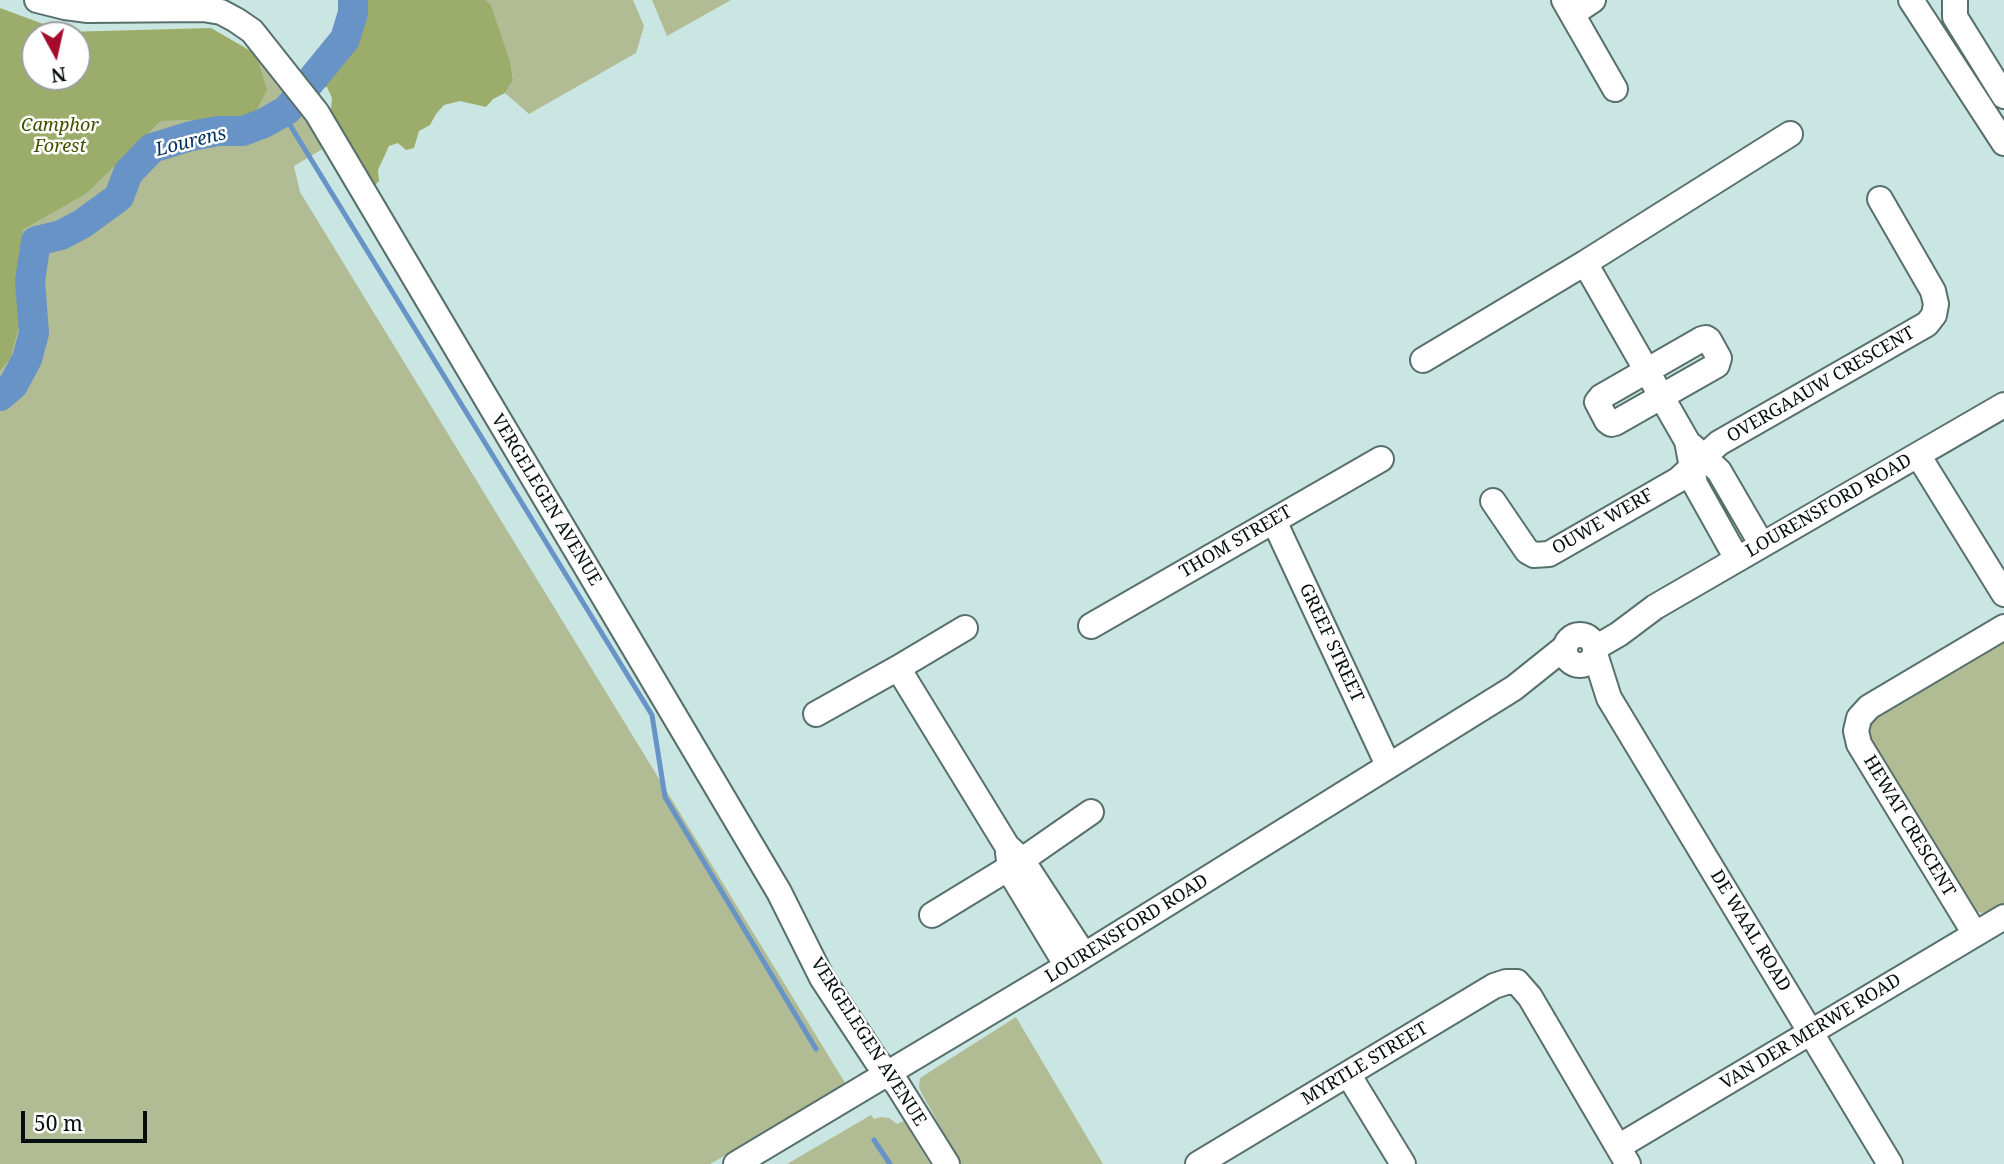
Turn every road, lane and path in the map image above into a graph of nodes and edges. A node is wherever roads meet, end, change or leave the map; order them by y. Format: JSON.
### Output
{"nodes":[{"id":1,"x":37,"y":0,"type":"edge"},
{"id":2,"x":1593,"y":0,"type":"edge"},
{"id":3,"x":1911,"y":0,"type":"edge"},
{"id":4,"x":1955,"y":0,"type":"edge"},
{"id":5,"x":219,"y":6,"type":"edge"},
{"id":6,"x":1568,"y":7,"type":"edge"},
{"id":7,"x":1615,"y":89,"type":"dead end"},
{"id":8,"x":2004,"y":96,"type":"edge"},
{"id":9,"x":1790,"y":134,"type":"dead end"},
{"id":10,"x":2004,"y":143,"type":"edge"},
{"id":11,"x":1880,"y":199,"type":"dead end"},
{"id":12,"x":1585,"y":264,"type":"junction"},
{"id":13,"x":1423,"y":360,"type":"dead end"},
{"id":14,"x":1647,"y":369,"type":"junction"},
{"id":15,"x":1663,"y":397,"type":"junction"},
{"id":16,"x":2004,"y":405,"type":"edge"},
{"id":17,"x":1694,"y":454,"type":"junction"},
{"id":18,"x":1918,"y":455,"type":"junction"},
{"id":19,"x":1381,"y":459,"type":"dead end"},
{"id":20,"x":1493,"y":501,"type":"dead end"},
{"id":21,"x":1274,"y":521,"type":"junction"},
{"id":22,"x":1762,"y":545,"type":"junction"},
{"id":23,"x":1737,"y":559,"type":"junction"},
{"id":24,"x":2004,"y":594,"type":"edge"},
{"id":25,"x":1091,"y":626,"type":"dead end"},
{"id":26,"x":2004,"y":627,"type":"edge"},
{"id":27,"x":965,"y":628,"type":"dead end"},
{"id":28,"x":1582,"y":653,"type":"junction"},
{"id":29,"x":898,"y":668,"type":"junction"},
{"id":30,"x":816,"y":714,"type":"dead end"},
{"id":31,"x":1388,"y":765,"type":"junction"},
{"id":32,"x":1091,"y":813,"type":"dead end"},
{"id":33,"x":1013,"y":858,"type":"junction"},
{"id":34,"x":932,"y":915,"type":"dead end"},
{"id":35,"x":2004,"y":917,"type":"edge"},
{"id":36,"x":1975,"y":934,"type":"junction"},
{"id":37,"x":1076,"y":961,"type":"junction"},
{"id":38,"x":1811,"y":1032,"type":"junction"},
{"id":39,"x":888,"y":1072,"type":"junction"},
{"id":40,"x":1348,"y":1074,"type":"junction"},
{"id":41,"x":1623,"y":1156,"type":"edge"},
{"id":42,"x":736,"y":1164,"type":"edge"},
{"id":43,"x":947,"y":1164,"type":"edge"},
{"id":44,"x":1198,"y":1164,"type":"edge"},
{"id":45,"x":1403,"y":1164,"type":"edge"},
{"id":46,"x":1891,"y":1164,"type":"edge"}],
"edges":[{"from":1,"to":5,"type":"street","name":"VERGELEGEN AVENUE"},
{"from":2,"to":6,"type":"street"},
{"from":3,"to":10,"type":"street"},
{"from":4,"to":8,"type":"street"},
{"from":5,"to":39,"type":"street","name":"VERGELEGEN AVENUE"},
{"from":6,"to":7,"type":"street"},
{"from":9,"to":12,"type":"street"},
{"from":11,"to":17,"type":"street","name":"OVERGAAUW CRESCENT"},
{"from":12,"to":13,"type":"street"},
{"from":12,"to":14,"type":"street"},
{"from":14,"to":15,"type":"street"},
{"from":14,"to":15,"type":"street"},
{"from":14,"to":15,"type":"street"},
{"from":15,"to":17,"type":"street"},
{"from":16,"to":18,"type":"street","name":"LOURENSFORD ROAD"},
{"from":17,"to":20,"type":"street","name":"OUWE WERF"},
{"from":17,"to":22,"type":"street"},
{"from":17,"to":23,"type":"street"},
{"from":18,"to":22,"type":"street","name":"LOURENSFORD ROAD"},
{"from":18,"to":24,"type":"street"},
{"from":19,"to":21,"type":"street","name":"THOM STREET"},
{"from":21,"to":25,"type":"street","name":"THOM STREET"},
{"from":21,"to":31,"type":"street","name":"GREEF STREET"},
{"from":22,"to":23,"type":"street","name":"LOURENSFORD ROAD"},
{"from":23,"to":28,"type":"street","name":"LOURENSFORD ROAD"},
{"from":26,"to":36,"type":"street","name":"HEWAT CRESCENT"},
{"from":27,"to":29,"type":"street"},
{"from":28,"to":31,"type":"street","name":"LOURENSFORD ROAD"},
{"from":28,"to":38,"type":"street","name":"DE WAAL ROAD"},
{"from":29,"to":30,"type":"street"},
{"from":29,"to":33,"type":"street"},
{"from":31,"to":37,"type":"street","name":"LOURENSFORD ROAD"},
{"from":32,"to":33,"type":"street"},
{"from":33,"to":34,"type":"street"},
{"from":33,"to":37,"type":"street"},
{"from":35,"to":36,"type":"street","name":"VAN DER MERWE ROAD"},
{"from":36,"to":38,"type":"street","name":"VAN DER MERWE ROAD"},
{"from":37,"to":39,"type":"street","name":"LOURENSFORD ROAD"},
{"from":38,"to":41,"type":"street","name":"VAN DER MERWE ROAD"},
{"from":38,"to":46,"type":"street","name":"DE WAAL ROAD"},
{"from":39,"to":42,"type":"street","name":"LOURENSFORD ROAD"},
{"from":39,"to":43,"type":"street","name":"VERGELEGEN AVENUE"},
{"from":40,"to":41,"type":"street","name":"MYRTLE STREET"},
{"from":40,"to":44,"type":"street","name":"MYRTLE STREET"},
{"from":40,"to":45,"type":"street"}]}
